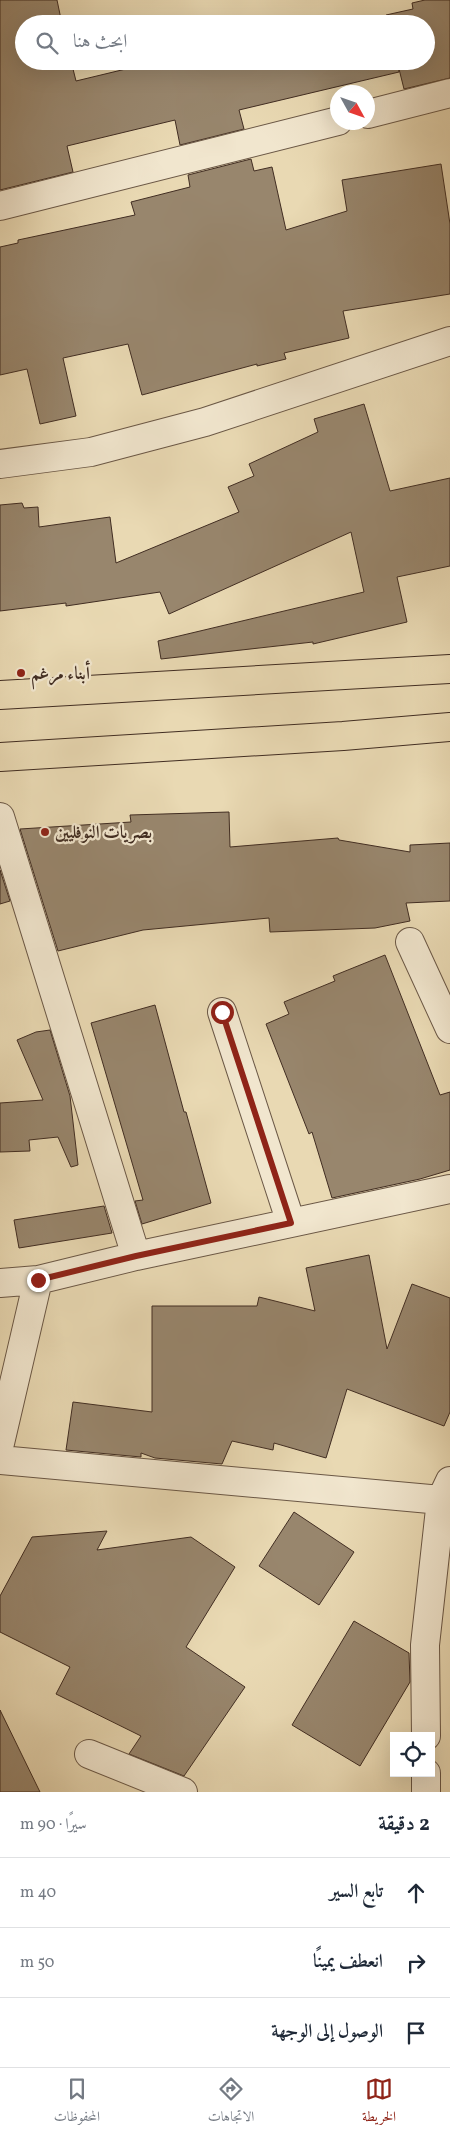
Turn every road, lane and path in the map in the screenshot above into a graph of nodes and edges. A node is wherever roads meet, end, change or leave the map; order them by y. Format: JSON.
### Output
{"nodes":[{"id":1,"x":450,"y":93,"type":"edge"},
{"id":2,"x":375,"y":112,"type":"edge"},
{"id":3,"x":330,"y":123,"type":"edge"},
{"id":4,"x":0,"y":206,"type":"edge"},
{"id":5,"x":450,"y":341,"type":"edge"},
{"id":6,"x":0,"y":464,"type":"edge"},
{"id":7,"x":450,"y":669,"type":"edge"},
{"id":8,"x":0,"y":695,"type":"edge"},
{"id":9,"x":450,"y":727,"type":"edge"},
{"id":10,"x":0,"y":757,"type":"edge"},
{"id":11,"x":0,"y":818,"type":"edge"},
{"id":12,"x":410,"y":942,"type":"dead end"},
{"id":13,"x":222,"y":1012,"type":"dead end"},
{"id":14,"x":450,"y":1029,"type":"edge"},
{"id":15,"x":450,"y":1189,"type":"edge"},
{"id":16,"x":291,"y":1223,"type":"junction"},
{"id":17,"x":136,"y":1256,"type":"junction"},
{"id":18,"x":38,"y":1280,"type":"junction"},
{"id":19,"x":0,"y":1283,"type":"edge"},
{"id":20,"x":0,"y":1443,"type":"edge"},
{"id":21,"x":0,"y":1460,"type":"edge"},
{"id":22,"x":446,"y":1490,"type":"edge"},
{"id":23,"x":426,"y":1732,"type":"edge"},
{"id":24,"x":89,"y":1754,"type":"dead end"},
{"id":25,"x":426,"y":1777,"type":"edge"},
{"id":26,"x":183,"y":1792,"type":"edge"},
{"id":27,"x":426,"y":1792,"type":"edge"}],
"edges":[{"from":1,"to":2,"type":"street"},
{"from":3,"to":4,"type":"street"},
{"from":5,"to":6,"type":"street"},
{"from":7,"to":8,"type":"main road"},
{"from":9,"to":10,"type":"main road"},
{"from":11,"to":17,"type":"street"},
{"from":12,"to":14,"type":"street"},
{"from":13,"to":16,"type":"street"},
{"from":15,"to":16,"type":"street"},
{"from":16,"to":17,"type":"street"},
{"from":17,"to":18,"type":"street"},
{"from":18,"to":19,"type":"street"},
{"from":18,"to":20,"type":"street"},
{"from":21,"to":22,"type":"street"},
{"from":22,"to":23,"type":"street"},
{"from":24,"to":26,"type":"street"},
{"from":25,"to":27,"type":"street"}]}
